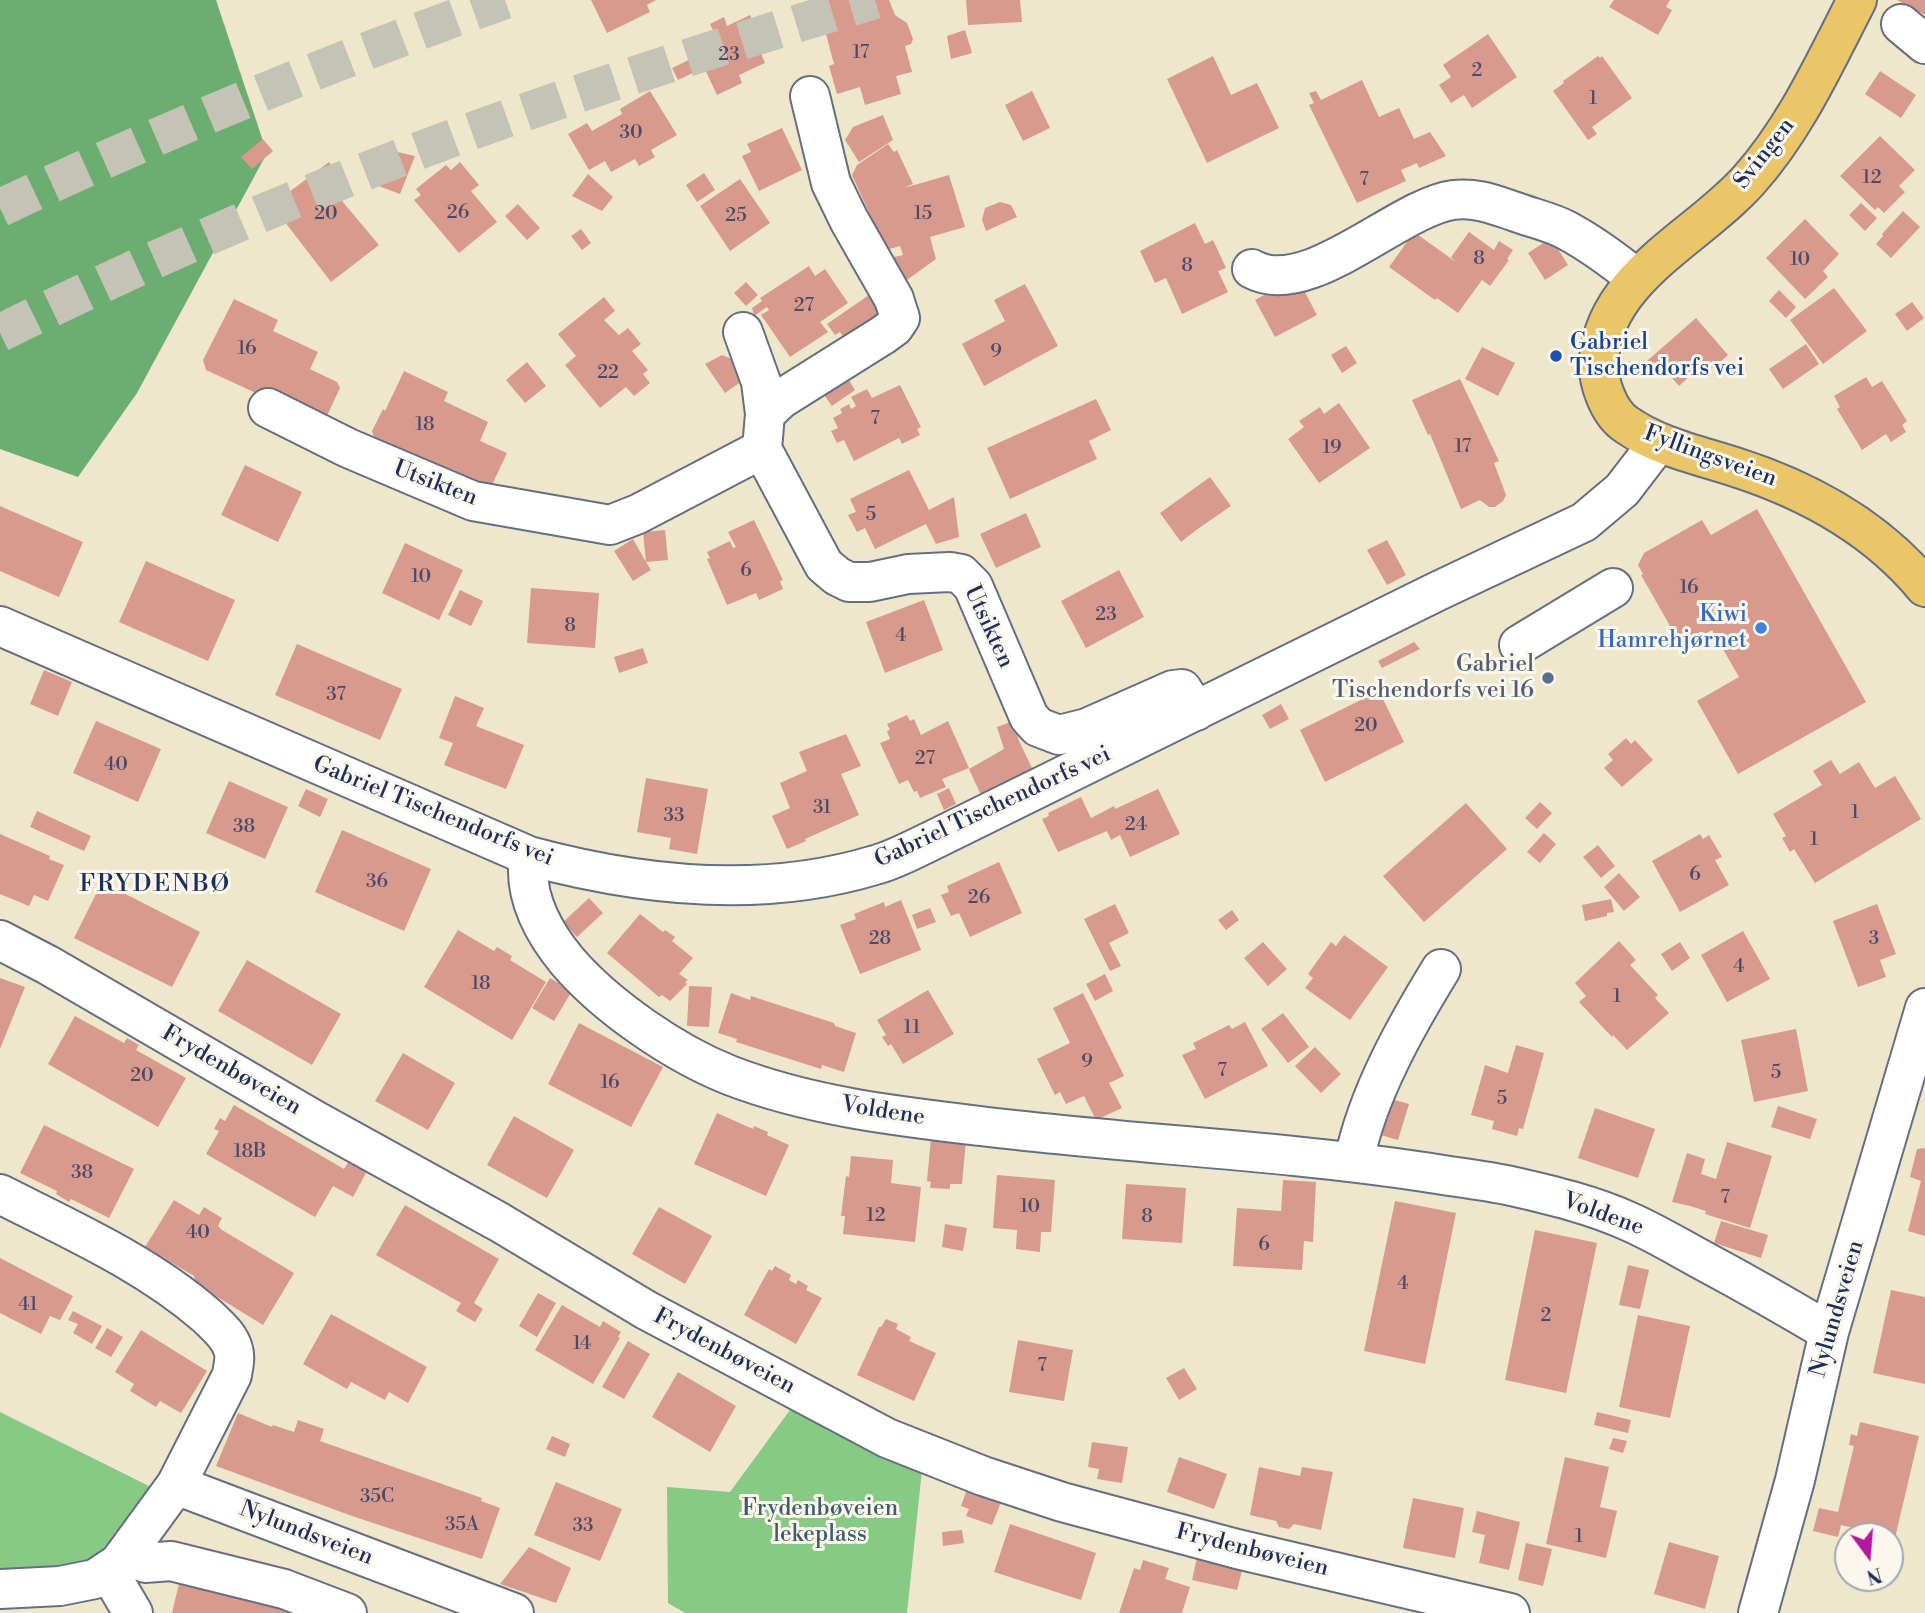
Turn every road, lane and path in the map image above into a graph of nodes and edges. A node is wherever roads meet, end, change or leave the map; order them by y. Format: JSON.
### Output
{"nodes":[{"id":1,"x":1857,"y":0,"type":"edge"},
{"id":2,"x":810,"y":96,"type":"dead end"},
{"id":3,"x":1252,"y":269,"type":"dead end"},
{"id":4,"x":1637,"y":279,"type":"junction"},
{"id":5,"x":743,"y":331,"type":"dead end"},
{"id":6,"x":268,"y":408,"type":"dead end"},
{"id":7,"x":763,"y":432,"type":"junction"},
{"id":8,"x":1658,"y":443,"type":"junction"},
{"id":9,"x":1925,"y":587,"type":"edge"},
{"id":10,"x":1613,"y":588,"type":"dead end"},
{"id":11,"x":0,"y":626,"type":"edge"},
{"id":12,"x":1519,"y":645,"type":"dead end"},
{"id":13,"x":1196,"y":711,"type":"junction"},
{"id":14,"x":528,"y":856,"type":"junction"},
{"id":15,"x":0,"y":940,"type":"edge"},
{"id":16,"x":1441,"y":968,"type":"dead end"},
{"id":17,"x":1925,"y":1008,"type":"edge"},
{"id":18,"x":1354,"y":1161,"type":"junction"},
{"id":19,"x":0,"y":1194,"type":"edge"},
{"id":20,"x":1829,"y":1332,"type":"junction"},
{"id":21,"x":176,"y":1485,"type":"junction"},
{"id":22,"x":119,"y":1562,"type":"junction"},
{"id":23,"x":0,"y":1589,"type":"edge"},
{"id":24,"x":133,"y":1613,"type":"edge"},
{"id":25,"x":347,"y":1613,"type":"edge"},
{"id":26,"x":514,"y":1613,"type":"edge"},
{"id":27,"x":1510,"y":1613,"type":"edge"},
{"id":28,"x":1758,"y":1613,"type":"edge"}],
"edges":[{"from":1,"to":4,"type":"main road","name":"Svingen"},
{"from":2,"to":7,"type":"street","name":"Utsikten"},
{"from":3,"to":4,"type":"street"},
{"from":4,"to":8,"type":"main road","name":"Fyllingsveien"},
{"from":5,"to":7,"type":"street","name":"Utsikten"},
{"from":6,"to":7,"type":"street","name":"Utsikten"},
{"from":7,"to":13,"type":"street","name":"Utsikten"},
{"from":8,"to":9,"type":"main road","name":"Fyllingsveien"},
{"from":8,"to":13,"type":"street","name":"Gabriel Tischendorfs vei"},
{"from":10,"to":12,"type":"street"},
{"from":11,"to":14,"type":"street","name":"Gabriel Tischendorfs vei"},
{"from":13,"to":14,"type":"street","name":"Gabriel Tischendorfs vei"},
{"from":14,"to":18,"type":"street","name":"Voldene"},
{"from":15,"to":27,"type":"street","name":"Frydenbøveien"},
{"from":16,"to":18,"type":"street"},
{"from":17,"to":20,"type":"street","name":"Nylundsveien"},
{"from":18,"to":20,"type":"street","name":"Voldene"},
{"from":19,"to":21,"type":"street"},
{"from":20,"to":28,"type":"street","name":"Nylundsveien"},
{"from":21,"to":22,"type":"street"},
{"from":21,"to":26,"type":"street","name":"Nylundsveien"},
{"from":22,"to":23,"type":"street"},
{"from":22,"to":24,"type":"street"},
{"from":22,"to":25,"type":"street"}]}
